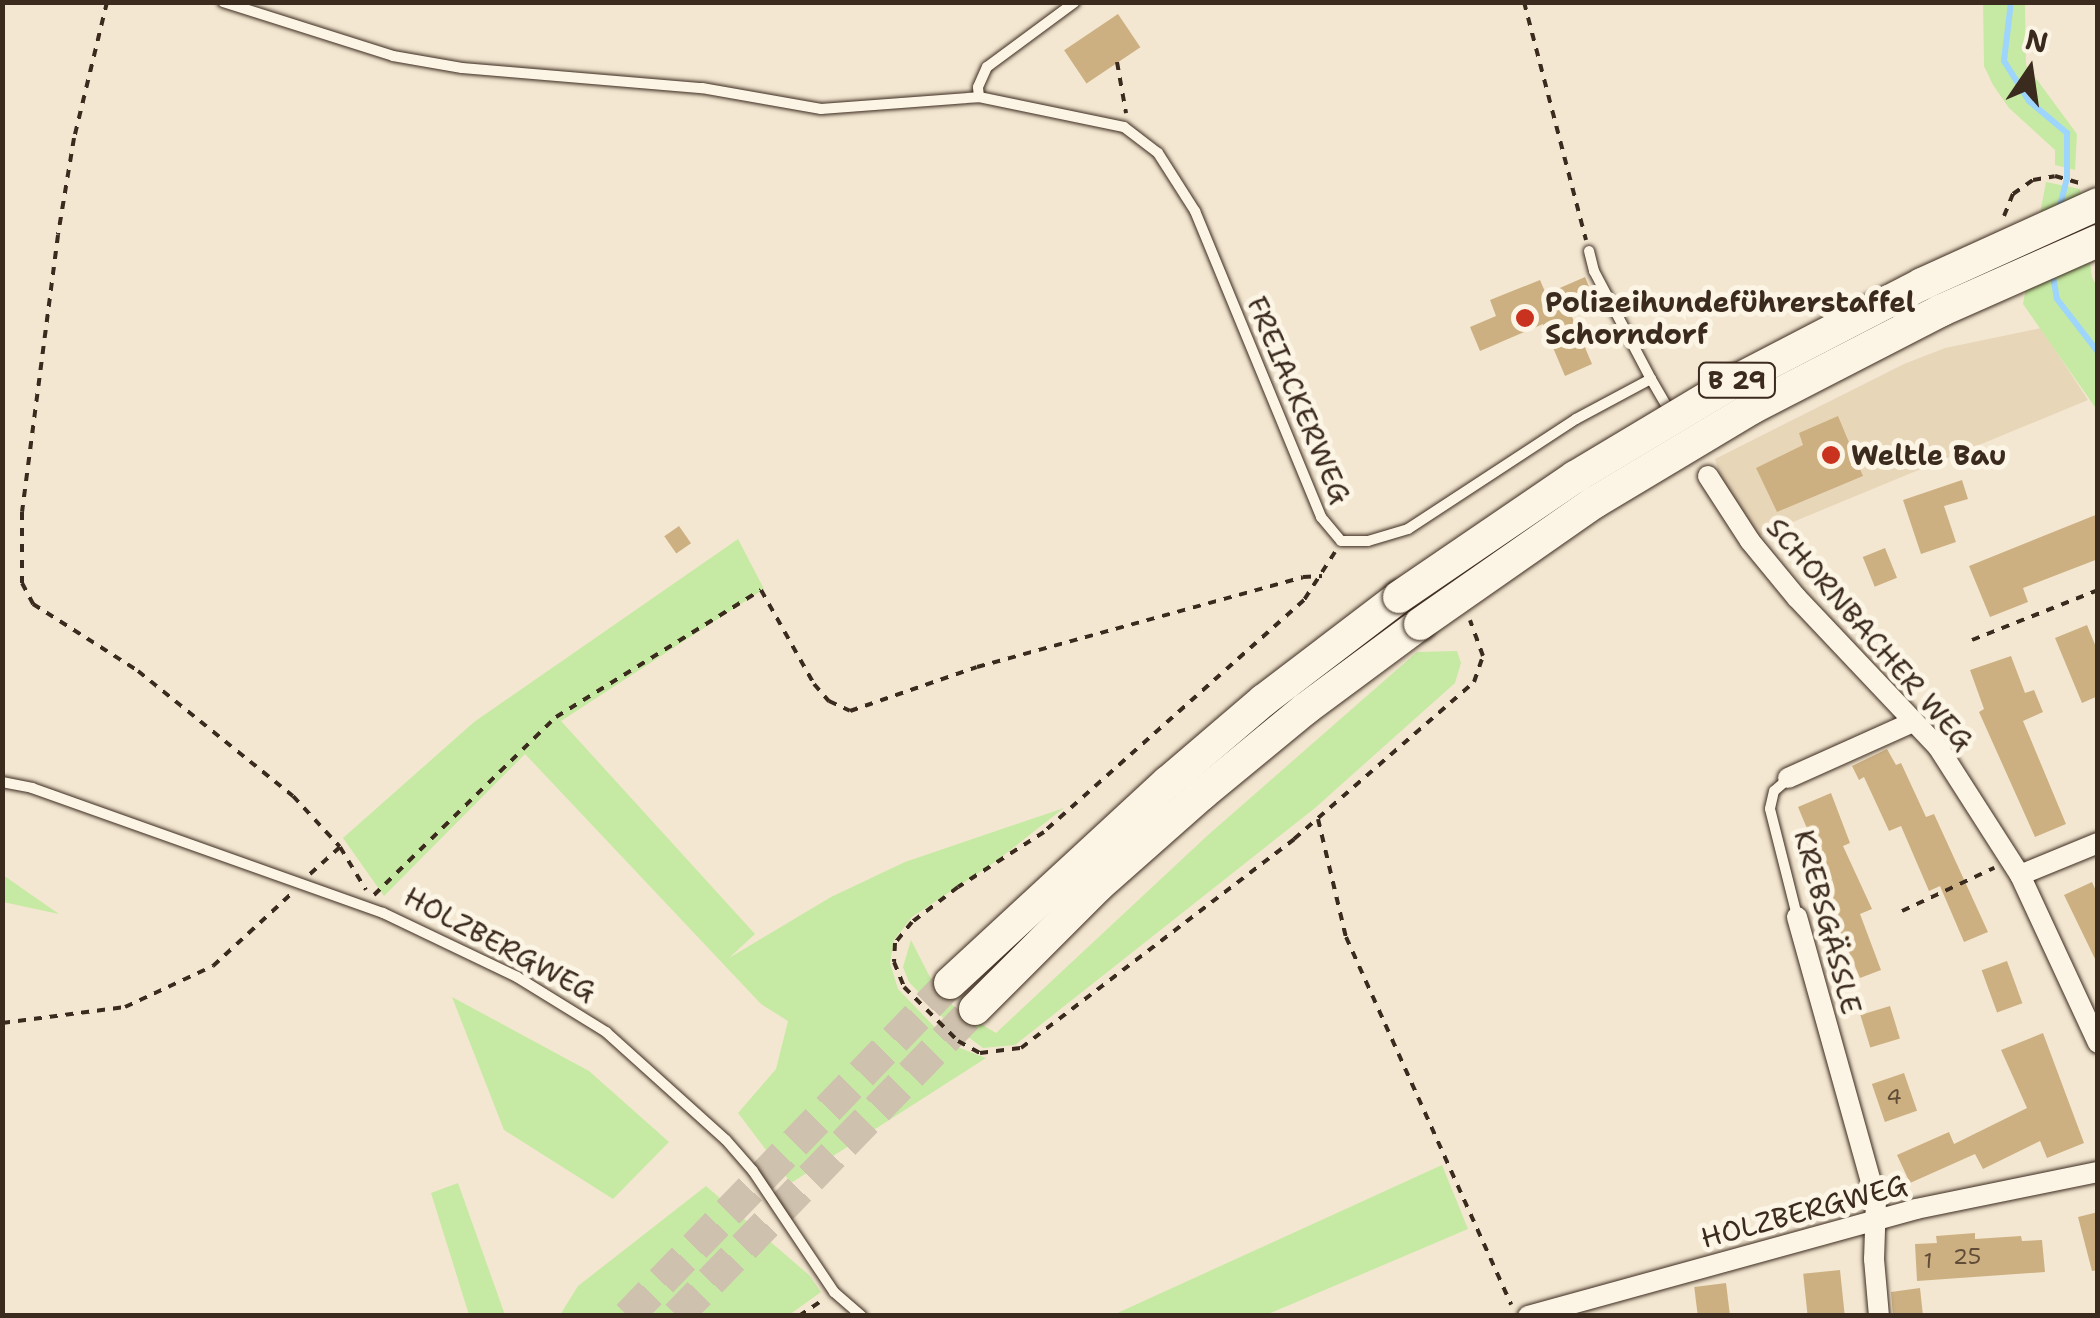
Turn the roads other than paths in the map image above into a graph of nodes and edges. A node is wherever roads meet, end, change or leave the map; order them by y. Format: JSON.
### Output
{"nodes":[{"id":1,"x":223,"y":2,"type":"edge"},
{"id":2,"x":1074,"y":2,"type":"edge"},
{"id":3,"x":979,"y":98,"type":"junction"},
{"id":4,"x":2088,"y":193,"type":"edge"},
{"id":5,"x":2098,"y":241,"type":"edge"},
{"id":6,"x":1589,"y":251,"type":"road end"},
{"id":7,"x":1651,"y":379,"type":"junction"},
{"id":8,"x":1708,"y":476,"type":"joint"},
{"id":9,"x":1914,"y":722,"type":"junction"},
{"id":10,"x":1788,"y":778,"type":"joint"},
{"id":11,"x":2,"y":782,"type":"edge"},
{"id":12,"x":2098,"y":842,"type":"edge"},
{"id":13,"x":2016,"y":868,"type":"junction"},
{"id":14,"x":1797,"y":917,"type":"joint"},
{"id":15,"x":950,"y":983,"type":"tunnel mouth"},
{"id":16,"x":975,"y":1008,"type":"tunnel mouth"},
{"id":17,"x":2098,"y":1043,"type":"edge"},
{"id":18,"x":2098,"y":1172,"type":"edge"},
{"id":19,"x":1876,"y":1219,"type":"junction"},
{"id":20,"x":862,"y":1316,"type":"edge"},
{"id":21,"x":1528,"y":1316,"type":"edge"},
{"id":22,"x":1880,"y":1316,"type":"edge"}],
"edges":[{"from":1,"to":3,"type":"lane","name":"FREIACKERWEG"},
{"from":2,"to":3,"type":"lane"},
{"from":3,"to":7,"type":"lane","name":"FREIACKERWEG"},
{"from":4,"to":15,"type":"highway","number":"B 29","bridge":true},
{"from":5,"to":16,"type":"highway","number":"B 29","bridge":true},
{"from":6,"to":7,"type":"lane"},
{"from":7,"to":8,"type":"lane"},
{"from":8,"to":9,"type":"street","name":"SCHORNBACHER WEG"},
{"from":9,"to":10,"type":"street","name":"KREBSGÄSSLE"},
{"from":9,"to":13,"type":"street","name":"SCHORNBACHER WEG"},
{"from":10,"to":14,"type":"lane","name":"KREBSGÄSSLE"},
{"from":11,"to":20,"type":"lane","name":"HOLZBERGWEG"},
{"from":12,"to":13,"type":"street"},
{"from":13,"to":17,"type":"street","name":"SCHORNBACHER WEG"},
{"from":14,"to":19,"type":"street","name":"KREBSGÄSSLE"},
{"from":18,"to":19,"type":"street","name":"HOLZBERGWEG"},
{"from":19,"to":21,"type":"street","name":"HOLZBERGWEG"},
{"from":19,"to":22,"type":"street","name":"KREBSGÄSSLE"}]}
